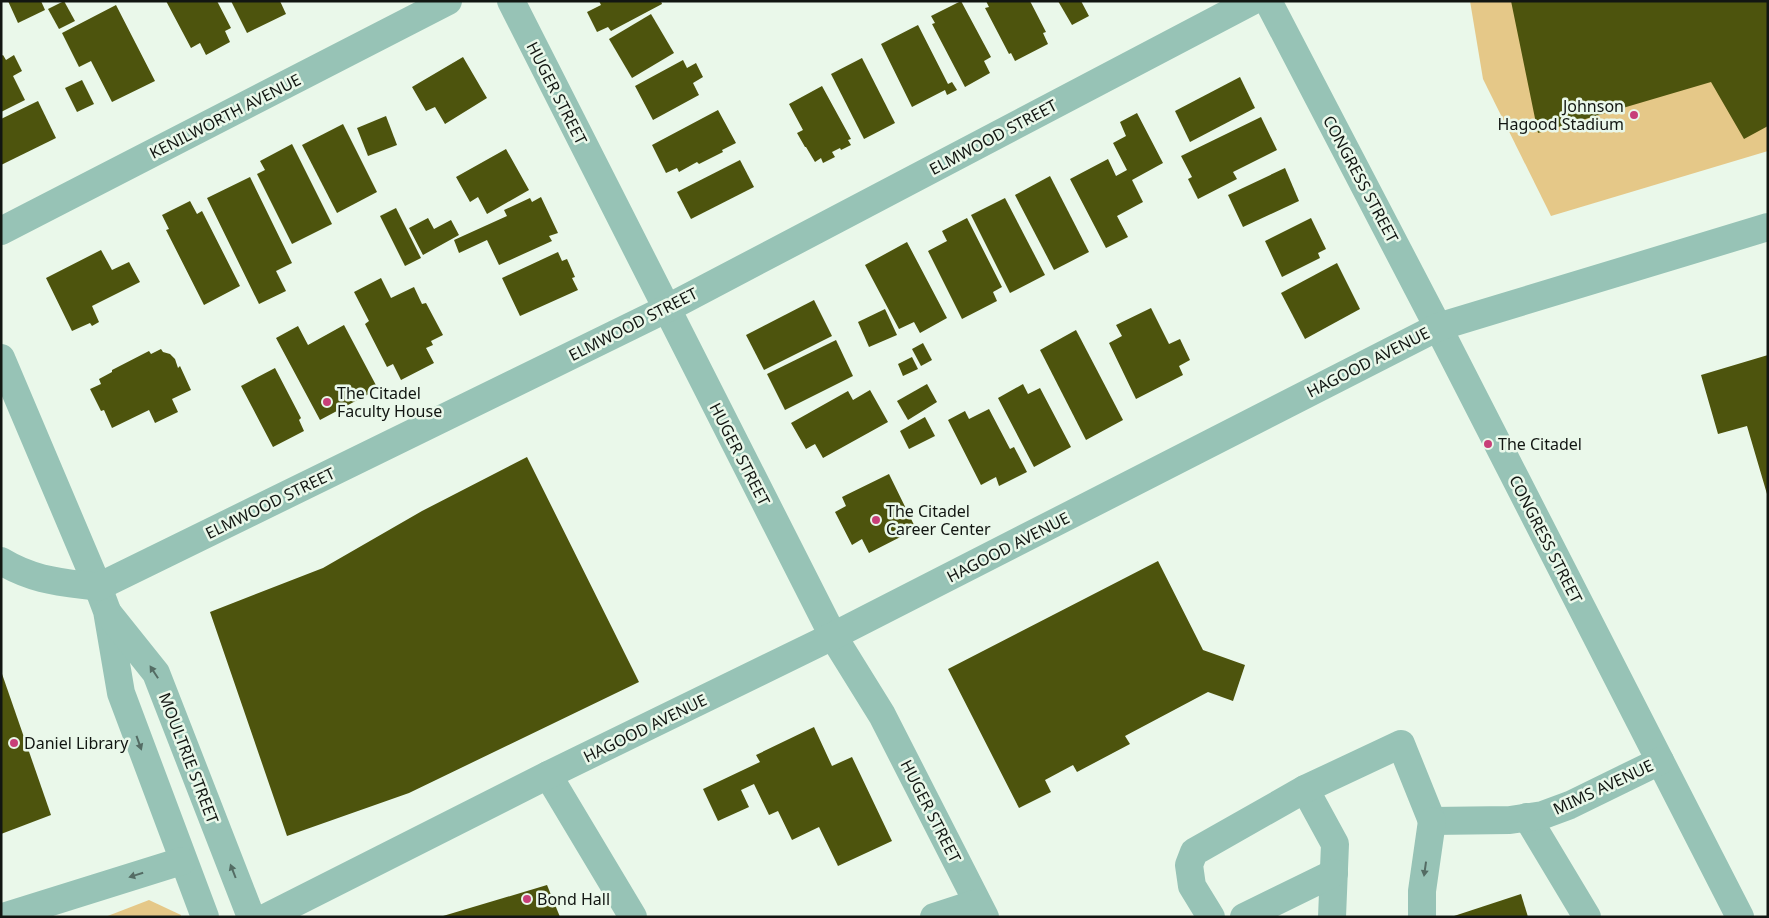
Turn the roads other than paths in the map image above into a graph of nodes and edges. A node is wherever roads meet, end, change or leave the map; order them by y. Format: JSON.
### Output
{"nodes":[{"id":1,"x":448,"y":1,"type":"edge"},
{"id":2,"x":511,"y":1,"type":"edge"},
{"id":3,"x":1252,"y":1,"type":"edge"},
{"id":4,"x":1268,"y":1,"type":"edge"},
{"id":5,"x":1768,"y":227,"type":"edge"},
{"id":6,"x":1,"y":231,"type":"edge"},
{"id":7,"x":666,"y":309,"type":"junction"},
{"id":8,"x":1438,"y":326,"type":"junction"},
{"id":9,"x":1,"y":358,"type":"edge"},
{"id":10,"x":1,"y":560,"type":"edge"},
{"id":11,"x":102,"y":599,"type":"junction"},
{"id":12,"x":833,"y":636,"type":"junction"},
{"id":13,"x":1660,"y":761,"type":"junction"},
{"id":14,"x":548,"y":775,"type":"junction"},
{"id":15,"x":1305,"y":789,"type":"junction"},
{"id":16,"x":1526,"y":817,"type":"junction"},
{"id":17,"x":1432,"y":821,"type":"junction"},
{"id":18,"x":182,"y":861,"type":"junction"},
{"id":19,"x":1334,"y":872,"type":"junction"},
{"id":20,"x":981,"y":910,"type":"edge"},
{"id":21,"x":3,"y":917,"type":"edge"},
{"id":22,"x":205,"y":917,"type":"edge"},
{"id":23,"x":251,"y":917,"type":"edge"},
{"id":24,"x":267,"y":917,"type":"edge"},
{"id":25,"x":633,"y":917,"type":"edge"},
{"id":26,"x":934,"y":917,"type":"edge"},
{"id":27,"x":1211,"y":917,"type":"edge"},
{"id":28,"x":1244,"y":917,"type":"edge"},
{"id":29,"x":1332,"y":917,"type":"edge"},
{"id":30,"x":1422,"y":917,"type":"edge"},
{"id":31,"x":1587,"y":917,"type":"edge"},
{"id":32,"x":1740,"y":917,"type":"edge"}],
"edges":[{"from":1,"to":6,"type":"street","name":"KENILWORTH AVENUE"},
{"from":2,"to":7,"type":"street","name":"HUGER STREET"},
{"from":3,"to":7,"type":"street","name":"ELMWOOD STREET"},
{"from":4,"to":8,"type":"street","name":"CONGRESS STREET"},
{"from":5,"to":8,"type":"street","name":"HAGOOD AVENUE"},
{"from":7,"to":11,"type":"street","name":"ELMWOOD STREET"},
{"from":7,"to":12,"type":"street","name":"HUGER STREET"},
{"from":8,"to":12,"type":"street","name":"HAGOOD AVENUE"},
{"from":8,"to":13,"type":"street","name":"CONGRESS STREET"},
{"from":9,"to":11,"type":"street","name":"MOULTRIE STREET"},
{"from":10,"to":11,"type":"street"},
{"from":11,"to":18,"type":"street","name":"MOULTRIE STREET","one_way":true},
{"from":23,"to":11,"type":"street","name":"MOULTRIE STREET","one_way":true},
{"from":12,"to":14,"type":"street","name":"HAGOOD AVENUE"},
{"from":12,"to":20,"type":"street","name":"HUGER STREET"},
{"from":13,"to":16,"type":"street","name":"MIMS AVENUE"},
{"from":13,"to":32,"type":"street","name":"CONGRESS STREET"},
{"from":14,"to":24,"type":"street","name":"HAGOOD AVENUE"},
{"from":14,"to":25,"type":"street"},
{"from":15,"to":17,"type":"street"},
{"from":15,"to":19,"type":"street"},
{"from":15,"to":27,"type":"street"},
{"from":16,"to":17,"type":"street","name":"MIMS AVENUE"},
{"from":16,"to":31,"type":"street"},
{"from":17,"to":30,"type":"street","one_way":true},
{"from":18,"to":21,"type":"street","one_way":true},
{"from":18,"to":22,"type":"street","name":"MOULTRIE STREET"},
{"from":19,"to":28,"type":"street"},
{"from":19,"to":29,"type":"street"},
{"from":20,"to":26,"type":"street"}]}
